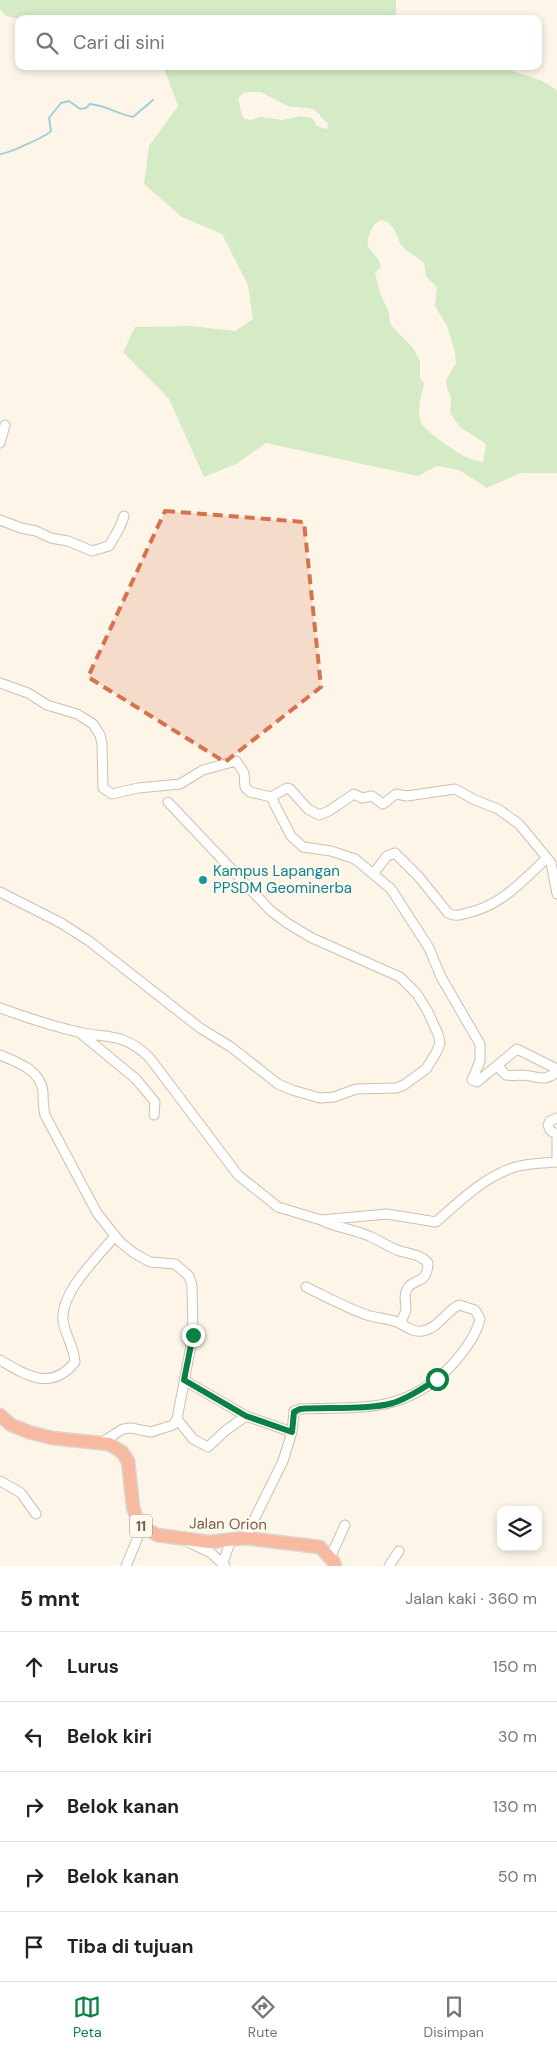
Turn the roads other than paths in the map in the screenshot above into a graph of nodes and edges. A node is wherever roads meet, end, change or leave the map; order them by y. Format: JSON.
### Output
{"nodes":[{"id":1,"x":5,"y":425,"type":"dead end"},
{"id":2,"x":0,"y":443,"type":"edge"},
{"id":3,"x":124,"y":516,"type":"dead end"},
{"id":4,"x":2,"y":523,"type":"edge"},
{"id":5,"x":0,"y":683,"type":"edge"},
{"id":6,"x":272,"y":796,"type":"junction"},
{"id":7,"x":168,"y":802,"type":"dead end"},
{"id":8,"x":547,"y":858,"type":"junction"},
{"id":9,"x":374,"y":873,"type":"junction"},
{"id":10,"x":0,"y":892,"type":"edge"},
{"id":11,"x":557,"y":894,"type":"edge"},
{"id":12,"x":0,"y":1008,"type":"edge"},
{"id":13,"x":79,"y":1032,"type":"junction"},
{"id":14,"x":0,"y":1056,"type":"edge"},
{"id":15,"x":497,"y":1066,"type":"junction"},
{"id":16,"x":557,"y":1070,"type":"edge"},
{"id":17,"x":154,"y":1115,"type":"dead end"},
{"id":18,"x":557,"y":1118,"type":"edge"},
{"id":19,"x":557,"y":1162,"type":"edge"},
{"id":20,"x":321,"y":1220,"type":"junction"},
{"id":21,"x":115,"y":1236,"type":"junction"},
{"id":22,"x":306,"y":1287,"type":"dead end"},
{"id":23,"x":400,"y":1323,"type":"junction"},
{"id":24,"x":0,"y":1360,"type":"edge"},
{"id":25,"x":184,"y":1380,"type":"junction"},
{"id":26,"x":0,"y":1415,"type":"edge"},
{"id":27,"x":246,"y":1416,"type":"junction"},
{"id":28,"x":176,"y":1419,"type":"junction"},
{"id":29,"x":292,"y":1432,"type":"junction"},
{"id":30,"x":102,"y":1442,"type":"junction"},
{"id":31,"x":0,"y":1481,"type":"edge"},
{"id":32,"x":36,"y":1514,"type":"dead end"},
{"id":33,"x":345,"y":1525,"type":"dead end"},
{"id":34,"x":142,"y":1527,"type":"junction"},
{"id":35,"x":245,"y":1538,"type":"junction"},
{"id":36,"x":181,"y":1539,"type":"junction"},
{"id":37,"x":231,"y":1539,"type":"junction"},
{"id":38,"x":399,"y":1551,"type":"dead end"},
{"id":39,"x":333,"y":1562,"type":"edge"},
{"id":40,"x":223,"y":1565,"type":"edge"},
{"id":41,"x":126,"y":1566,"type":"edge"},
{"id":42,"x":389,"y":1566,"type":"edge"}],
"edges":[{"from":1,"to":2,"type":"street"},
{"from":3,"to":4,"type":"street"},
{"from":5,"to":6,"type":"street"},
{"from":6,"to":8,"type":"street"},
{"from":6,"to":9,"type":"street"},
{"from":7,"to":10,"type":"street"},
{"from":8,"to":9,"type":"street"},
{"from":8,"to":11,"type":"street"},
{"from":9,"to":15,"type":"street"},
{"from":12,"to":13,"type":"street"},
{"from":13,"to":17,"type":"street"},
{"from":13,"to":20,"type":"street"},
{"from":14,"to":21,"type":"street"},
{"from":15,"to":16,"type":"street"},
{"from":15,"to":16,"type":"street"},
{"from":18,"to":19,"type":"street"},
{"from":19,"to":20,"type":"street"},
{"from":20,"to":23,"type":"street"},
{"from":21,"to":24,"type":"street"},
{"from":21,"to":25,"type":"street"},
{"from":22,"to":23,"type":"street"},
{"from":23,"to":29,"type":"street"},
{"from":25,"to":27,"type":"street"},
{"from":25,"to":28,"type":"street"},
{"from":26,"to":30,"type":"highway","number":"11"},
{"from":27,"to":28,"type":"street"},
{"from":27,"to":29,"type":"street"},
{"from":28,"to":30,"type":"street"},
{"from":29,"to":35,"type":"street"},
{"from":30,"to":34,"type":"highway","number":"11"},
{"from":31,"to":32,"type":"street"},
{"from":33,"to":39,"type":"street"},
{"from":34,"to":36,"type":"highway","name":"Jalan Orion","number":"11"},
{"from":34,"to":41,"type":"street"},
{"from":35,"to":37,"type":"highway","name":"Jalan Orion","number":"11"},
{"from":35,"to":39,"type":"highway","name":"Jalan Orion","number":"11"},
{"from":36,"to":37,"type":"highway","name":"Jalan Orion","number":"11"},
{"from":36,"to":40,"type":"street"},
{"from":37,"to":40,"type":"street"},
{"from":38,"to":42,"type":"street"}]}
